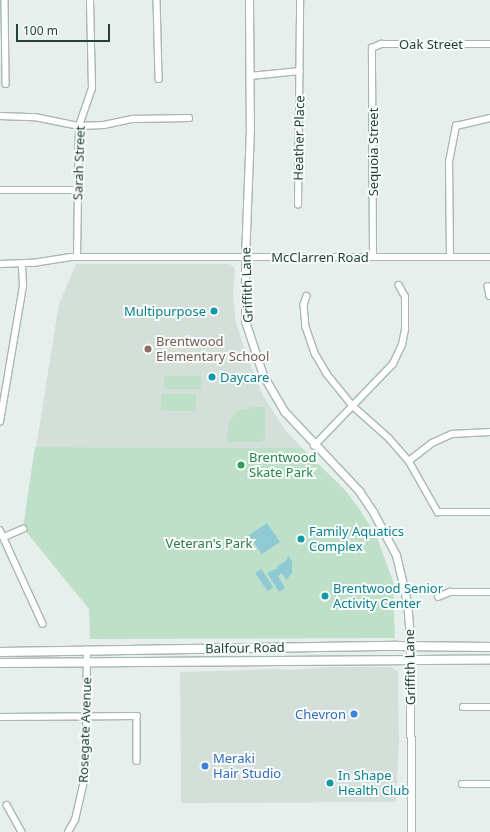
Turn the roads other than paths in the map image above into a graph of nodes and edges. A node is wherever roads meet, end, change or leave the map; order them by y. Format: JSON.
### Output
{"nodes":[{"id":1,"x":5,"y":0,"type":"edge"},
{"id":2,"x":90,"y":0,"type":"edge"},
{"id":3,"x":157,"y":0,"type":"edge"},
{"id":4,"x":249,"y":0,"type":"edge"},
{"id":5,"x":300,"y":0,"type":"edge"},
{"id":6,"x":490,"y":44,"type":"edge"},
{"id":7,"x":372,"y":48,"type":"joint"},
{"id":8,"x":300,"y":71,"type":"junction"},
{"id":9,"x":250,"y":76,"type":"junction"},
{"id":10,"x":159,"y":80,"type":"dead end"},
{"id":11,"x":6,"y":84,"type":"dead end"},
{"id":12,"x":0,"y":116,"type":"edge"},
{"id":13,"x":189,"y":118,"type":"dead end"},
{"id":14,"x":490,"y":118,"type":"edge"},
{"id":15,"x":79,"y":126,"type":"junction"},
{"id":16,"x":0,"y":190,"type":"edge"},
{"id":17,"x":78,"y":190,"type":"junction"},
{"id":18,"x":298,"y":205,"type":"dead end"},
{"id":19,"x":373,"y":256,"type":"junction"},
{"id":20,"x":450,"y":256,"type":"junction"},
{"id":21,"x":77,"y":257,"type":"junction"},
{"id":22,"x":245,"y":257,"type":"junction"},
{"id":23,"x":490,"y":257,"type":"edge"},
{"id":24,"x":0,"y":264,"type":"edge"},
{"id":25,"x":22,"y":264,"type":"junction"},
{"id":26,"x":399,"y":286,"type":"dead end"},
{"id":27,"x":488,"y":286,"type":"dead end"},
{"id":28,"x":307,"y":296,"type":"dead end"},
{"id":29,"x":490,"y":296,"type":"edge"},
{"id":30,"x":353,"y":406,"type":"junction"},
{"id":31,"x":0,"y":422,"type":"edge"},
{"id":32,"x":490,"y":432,"type":"edge"},
{"id":33,"x":314,"y":446,"type":"junction"},
{"id":34,"x":409,"y":461,"type":"junction"},
{"id":35,"x":490,"y":512,"type":"edge"},
{"id":36,"x":22,"y":529,"type":"dead end"},
{"id":37,"x":0,"y":530,"type":"edge"},
{"id":38,"x":4,"y":537,"type":"junction"},
{"id":39,"x":490,"y":592,"type":"edge"},
{"id":40,"x":438,"y":598,"type":"dead end"},
{"id":41,"x":42,"y":624,"type":"dead end"},
{"id":42,"x":410,"y":646,"type":"junction"},
{"id":43,"x":490,"y":647,"type":"edge"},
{"id":44,"x":87,"y":650,"type":"junction"},
{"id":45,"x":0,"y":652,"type":"edge"},
{"id":46,"x":410,"y":660,"type":"junction"},
{"id":47,"x":490,"y":660,"type":"edge"},
{"id":48,"x":0,"y":663,"type":"edge"},
{"id":49,"x":87,"y":663,"type":"junction"},
{"id":50,"x":490,"y":706,"type":"edge"},
{"id":51,"x":463,"y":707,"type":"dead end"},
{"id":52,"x":86,"y":717,"type":"junction"},
{"id":53,"x":0,"y":718,"type":"edge"},
{"id":54,"x":137,"y":760,"type":"dead end"},
{"id":55,"x":462,"y":784,"type":"dead end"},
{"id":56,"x":490,"y":784,"type":"edge"},
{"id":57,"x":7,"y":805,"type":"dead end"},
{"id":58,"x":22,"y":832,"type":"edge"},
{"id":59,"x":68,"y":832,"type":"edge"},
{"id":60,"x":411,"y":832,"type":"edge"}],
"edges":[{"from":1,"to":11,"type":"street"},
{"from":2,"to":15,"type":"street","name":"Sarah Street"},
{"from":3,"to":10,"type":"street"},
{"from":4,"to":9,"type":"street","name":"Griffith Lane"},
{"from":5,"to":8,"type":"street","name":"Heather Place"},
{"from":6,"to":7,"type":"street","name":"Oak Street"},
{"from":7,"to":19,"type":"street","name":"Sequoia Street"},
{"from":8,"to":9,"type":"street"},
{"from":8,"to":18,"type":"street","name":"Heather Place"},
{"from":9,"to":22,"type":"street","name":"Griffith Lane"},
{"from":12,"to":15,"type":"street"},
{"from":13,"to":15,"type":"street"},
{"from":14,"to":20,"type":"street"},
{"from":15,"to":17,"type":"street","name":"Sarah Street"},
{"from":16,"to":17,"type":"street"},
{"from":17,"to":21,"type":"street","name":"Sarah Street"},
{"from":19,"to":20,"type":"street","name":"McClarren Road"},
{"from":19,"to":22,"type":"street","name":"McClarren Road"},
{"from":20,"to":23,"type":"street","name":"McClarren Road"},
{"from":21,"to":22,"type":"street","name":"McClarren Road"},
{"from":21,"to":25,"type":"street","name":"McClarren Road"},
{"from":22,"to":33,"type":"street","name":"Griffith Lane"},
{"from":24,"to":25,"type":"street","name":"McClarren Road"},
{"from":25,"to":31,"type":"street"},
{"from":26,"to":30,"type":"street"},
{"from":27,"to":29,"type":"street"},
{"from":28,"to":30,"type":"street"},
{"from":30,"to":33,"type":"street"},
{"from":30,"to":34,"type":"street"},
{"from":32,"to":34,"type":"street"},
{"from":33,"to":42,"type":"street","name":"Griffith Lane"},
{"from":34,"to":35,"type":"street"},
{"from":36,"to":38,"type":"street"},
{"from":37,"to":38,"type":"street"},
{"from":38,"to":41,"type":"street"},
{"from":39,"to":40,"type":"street"},
{"from":42,"to":43,"type":"main road","name":"Balfour Road"},
{"from":42,"to":44,"type":"main road","name":"Balfour Road"},
{"from":42,"to":46,"type":"street","name":"Griffith Lane"},
{"from":44,"to":45,"type":"main road","name":"Balfour Road"},
{"from":44,"to":49,"type":"street","name":"Rosegate Avenue"},
{"from":46,"to":47,"type":"main road","name":"Balfour Road"},
{"from":46,"to":49,"type":"main road","name":"Balfour Road"},
{"from":46,"to":60,"type":"street","name":"Griffith Lane"},
{"from":48,"to":49,"type":"main road","name":"Balfour Road"},
{"from":49,"to":52,"type":"street","name":"Rosegate Avenue"},
{"from":50,"to":51,"type":"street"},
{"from":52,"to":53,"type":"street"},
{"from":52,"to":54,"type":"street"},
{"from":52,"to":59,"type":"street","name":"Rosegate Avenue"},
{"from":55,"to":56,"type":"street"},
{"from":57,"to":58,"type":"street"}]}
